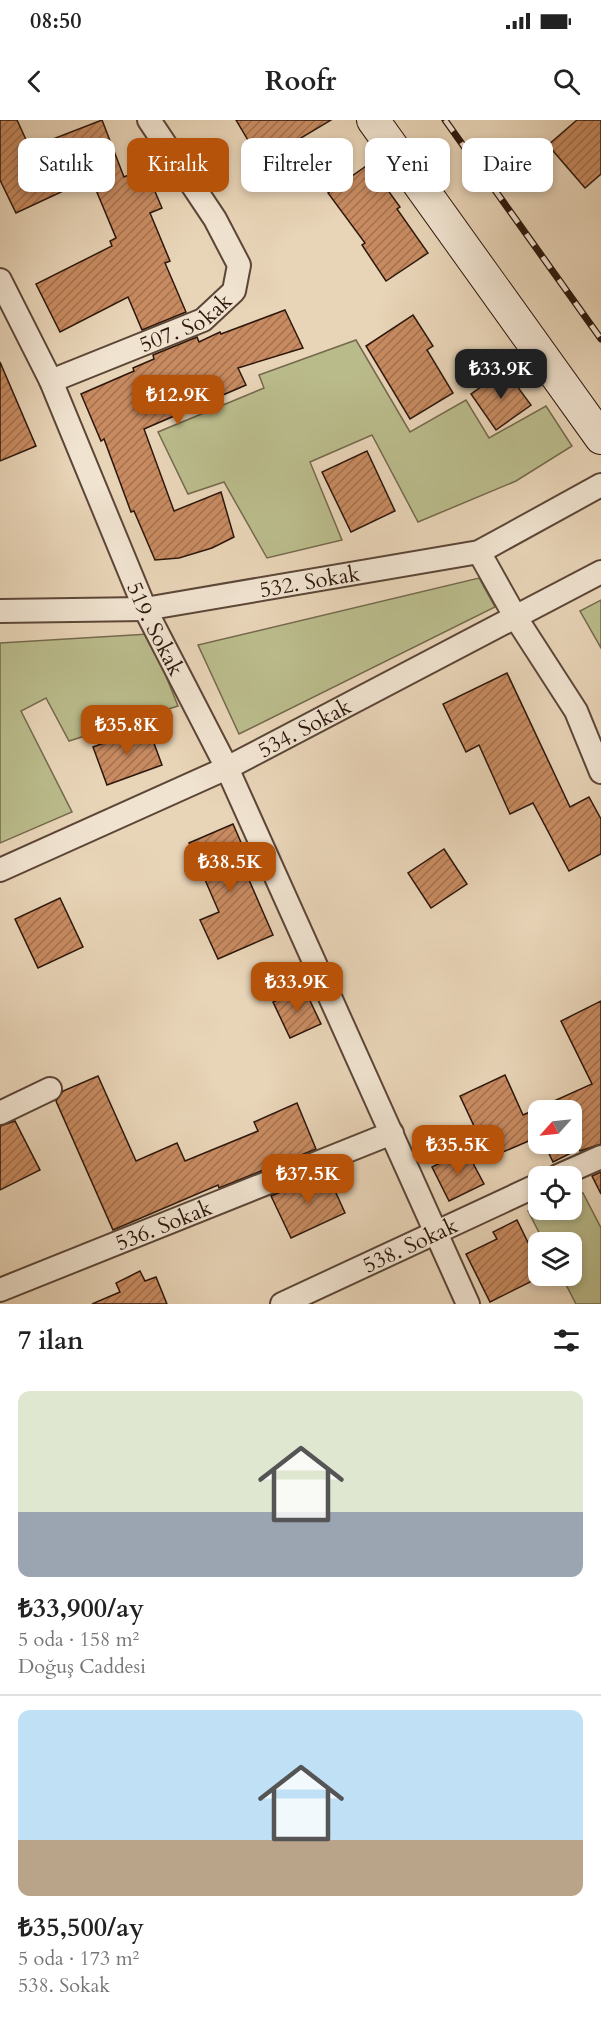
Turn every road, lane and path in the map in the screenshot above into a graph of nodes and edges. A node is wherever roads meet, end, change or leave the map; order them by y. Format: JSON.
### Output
{"nodes":[{"id":1,"x":149,"y":120,"type":"edge"},
{"id":2,"x":373,"y":120,"type":"edge"},
{"id":3,"x":0,"y":280,"type":"edge"},
{"id":4,"x":51,"y":381,"type":"junction"},
{"id":5,"x":601,"y":438,"type":"edge"},
{"id":6,"x":601,"y":485,"type":"edge"},
{"id":7,"x":479,"y":552,"type":"junction"},
{"id":8,"x":601,"y":572,"type":"edge"},
{"id":9,"x":145,"y":609,"type":"junction"},
{"id":10,"x":0,"y":611,"type":"edge"},
{"id":11,"x":516,"y":618,"type":"junction"},
{"id":12,"x":227,"y":768,"type":"junction"},
{"id":13,"x":601,"y":772,"type":"edge"},
{"id":14,"x":0,"y":870,"type":"edge"},
{"id":15,"x":50,"y":1089,"type":"dead end"},
{"id":16,"x":0,"y":1113,"type":"edge"},
{"id":17,"x":392,"y":1133,"type":"junction"},
{"id":18,"x":601,"y":1157,"type":"edge"},
{"id":19,"x":581,"y":1166,"type":"edge"},
{"id":20,"x":528,"y":1190,"type":"edge"},
{"id":21,"x":436,"y":1231,"type":"junction"},
{"id":22,"x":0,"y":1290,"type":"edge"},
{"id":23,"x":282,"y":1304,"type":"edge"},
{"id":24,"x":468,"y":1304,"type":"edge"}],
"edges":[{"from":1,"to":4,"type":"street","name":"507. Sokak"},
{"from":2,"to":5,"type":"street"},
{"from":3,"to":4,"type":"street","name":"519. Sokak"},
{"from":4,"to":9,"type":"street","name":"519. Sokak"},
{"from":6,"to":7,"type":"street","name":"532. Sokak"},
{"from":7,"to":9,"type":"street","name":"532. Sokak"},
{"from":7,"to":11,"type":"street"},
{"from":8,"to":11,"type":"street","name":"534. Sokak"},
{"from":9,"to":10,"type":"street","name":"532. Sokak"},
{"from":9,"to":12,"type":"street","name":"519. Sokak"},
{"from":11,"to":12,"type":"street","name":"534. Sokak"},
{"from":11,"to":13,"type":"street"},
{"from":12,"to":14,"type":"street","name":"534. Sokak"},
{"from":12,"to":17,"type":"street","name":"519. Sokak"},
{"from":15,"to":16,"type":"street"},
{"from":17,"to":21,"type":"street","name":"519. Sokak"},
{"from":17,"to":22,"type":"street","name":"536. Sokak"},
{"from":18,"to":19,"type":"street"},
{"from":20,"to":21,"type":"street","name":"538. Sokak"},
{"from":21,"to":23,"type":"street","name":"538. Sokak"},
{"from":21,"to":24,"type":"street","name":"519. Sokak"}]}
